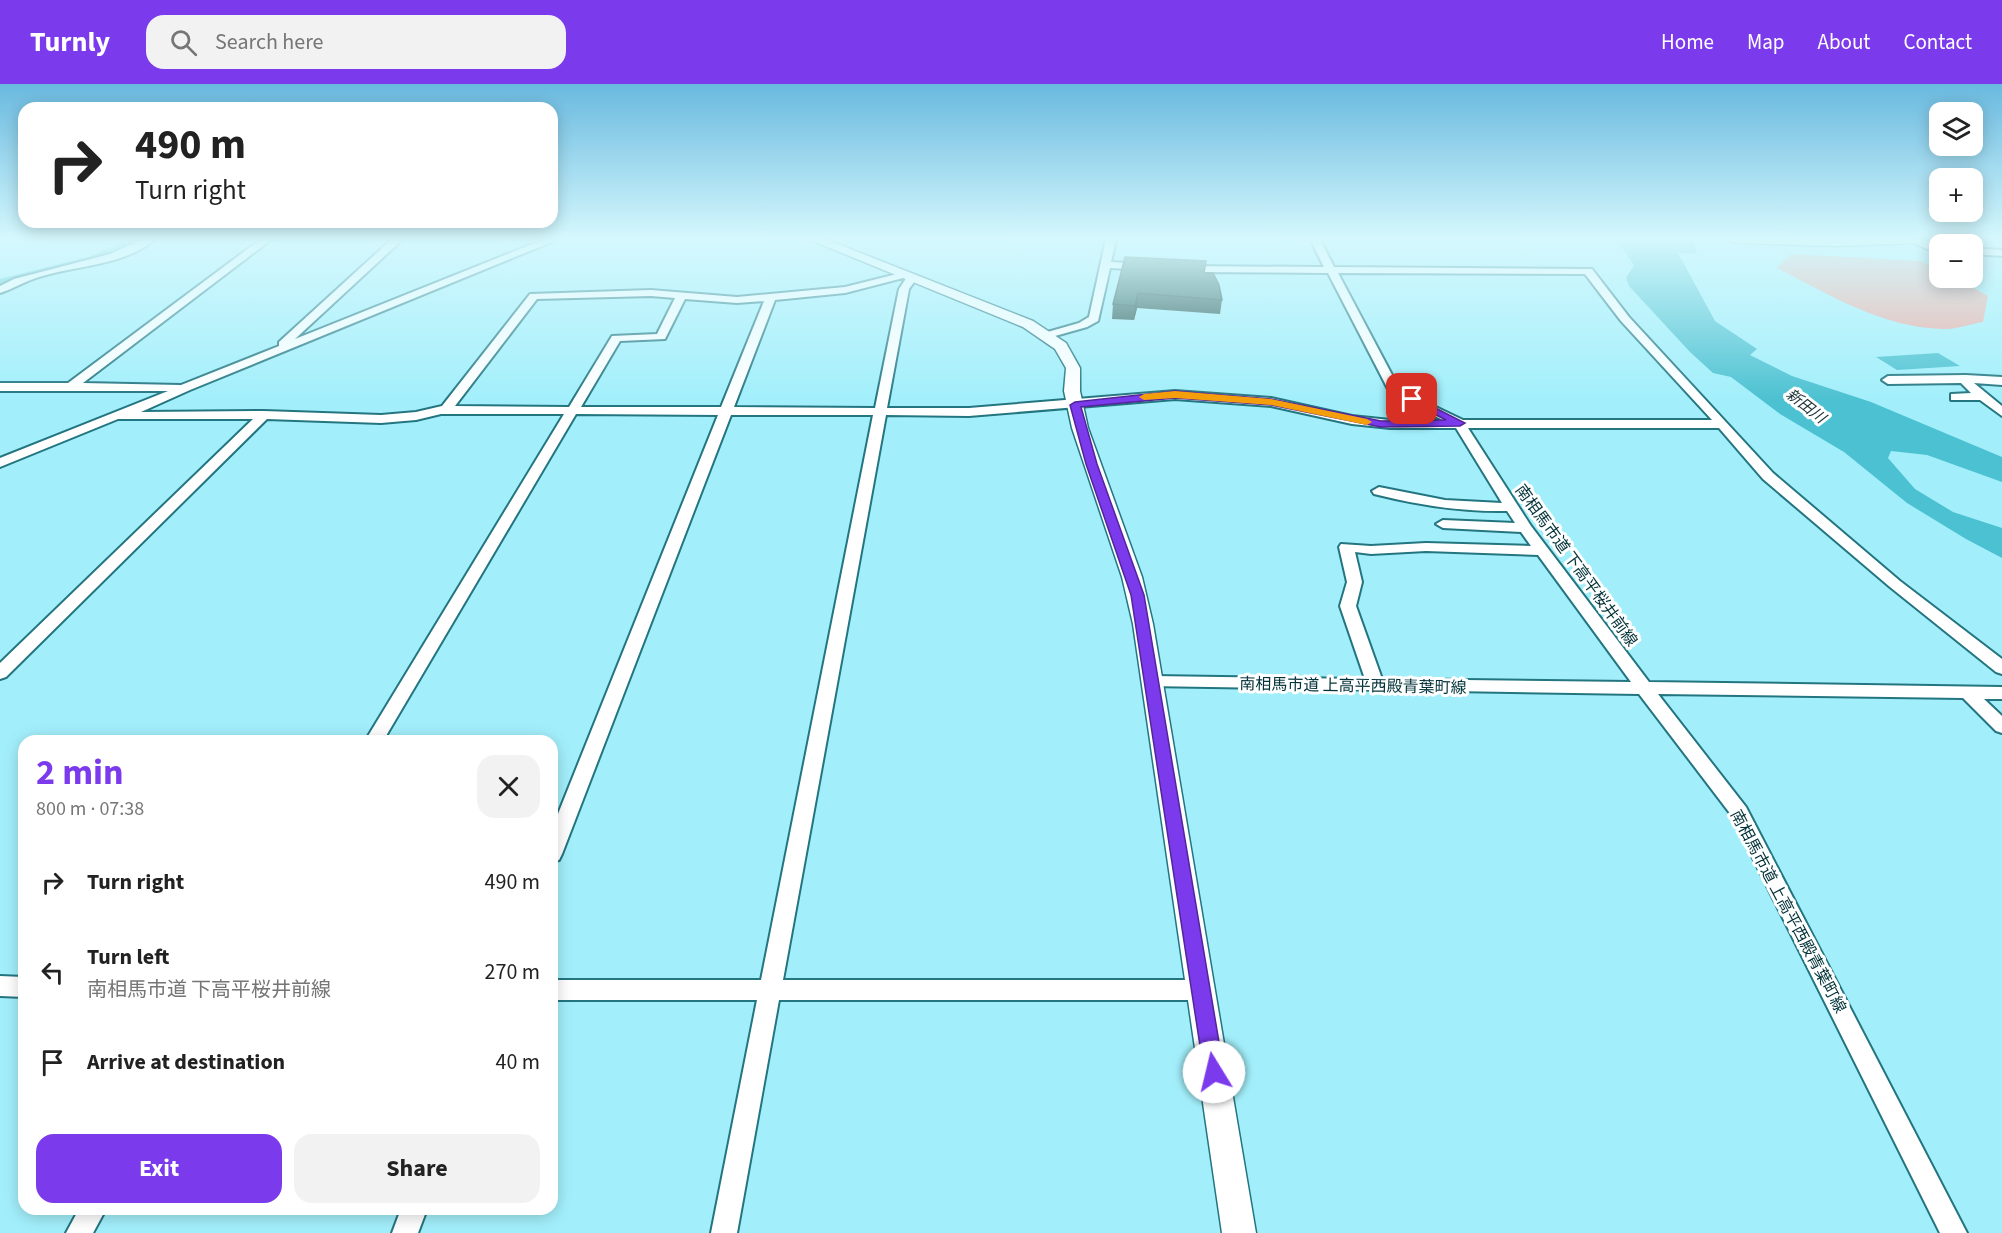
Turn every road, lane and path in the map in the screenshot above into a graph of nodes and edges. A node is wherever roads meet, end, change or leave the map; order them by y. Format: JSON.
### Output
{"nodes":[{"id":1,"x":196,"y":293,"type":"edge"},
{"id":2,"x":340,"y":293,"type":"edge"},
{"id":3,"x":420,"y":293,"type":"edge"},
{"id":4,"x":818,"y":293,"type":"edge"},
{"id":5,"x":903,"y":293,"type":"edge"},
{"id":6,"x":950,"y":293,"type":"edge"},
{"id":7,"x":1099,"y":293,"type":"edge"},
{"id":8,"x":1343,"y":293,"type":"edge"},
{"id":9,"x":1605,"y":293,"type":"edge"},
{"id":10,"x":682,"y":295,"type":"junction"},
{"id":11,"x":771,"y":297,"type":"junction"},
{"id":12,"x":1048,"y":335,"type":"junction"},
{"id":13,"x":279,"y":349,"type":"junction"},
{"id":14,"x":1966,"y":379,"type":"junction"},
{"id":15,"x":1887,"y":380,"type":"dead end"},
{"id":16,"x":2002,"y":381,"type":"edge"},
{"id":17,"x":0,"y":387,"type":"edge"},
{"id":18,"x":186,"y":387,"type":"junction"},
{"id":19,"x":69,"y":388,"type":"junction"},
{"id":20,"x":1983,"y":396,"type":"junction"},
{"id":21,"x":1955,"y":397,"type":"dead end"},
{"id":22,"x":1075,"y":405,"type":"junction"},
{"id":23,"x":446,"y":410,"type":"junction"},
{"id":24,"x":574,"y":410,"type":"junction"},
{"id":25,"x":728,"y":411,"type":"junction"},
{"id":26,"x":881,"y":412,"type":"junction"},
{"id":27,"x":2002,"y":412,"type":"edge"},
{"id":28,"x":264,"y":415,"type":"junction"},
{"id":29,"x":124,"y":416,"type":"junction"},
{"id":30,"x":1460,"y":423,"type":"junction"},
{"id":31,"x":1722,"y":424,"type":"junction"},
{"id":32,"x":0,"y":463,"type":"edge"},
{"id":33,"x":1379,"y":491,"type":"dead end"},
{"id":34,"x":1511,"y":507,"type":"junction"},
{"id":35,"x":1443,"y":524,"type":"dead end"},
{"id":36,"x":1525,"y":528,"type":"junction"},
{"id":37,"x":1542,"y":551,"type":"junction"},
{"id":38,"x":2002,"y":668,"type":"edge"},
{"id":39,"x":0,"y":673,"type":"edge"},
{"id":40,"x":1153,"y":682,"type":"junction"},
{"id":41,"x":1376,"y":685,"type":"junction"},
{"id":42,"x":1644,"y":688,"type":"junction"},
{"id":43,"x":1968,"y":693,"type":"junction"},
{"id":44,"x":2002,"y":693,"type":"edge"},
{"id":45,"x":2002,"y":727,"type":"edge"},
{"id":46,"x":378,"y":735,"type":"edge"},
{"id":47,"x":558,"y":839,"type":"edge"},
{"id":48,"x":0,"y":986,"type":"edge"},
{"id":49,"x":18,"y":987,"type":"edge"},
{"id":50,"x":558,"y":990,"type":"edge"},
{"id":51,"x":1201,"y":990,"type":"junction"},
{"id":52,"x":770,"y":991,"type":"junction"},
{"id":53,"x":90,"y":1215,"type":"edge"},
{"id":54,"x":412,"y":1215,"type":"edge"},
{"id":55,"x":79,"y":1233,"type":"edge"},
{"id":56,"x":405,"y":1233,"type":"edge"},
{"id":57,"x":724,"y":1233,"type":"edge"},
{"id":58,"x":1239,"y":1233,"type":"edge"},
{"id":59,"x":1954,"y":1233,"type":"edge"}],
"edges":[{"from":1,"to":19,"type":"street"},
{"from":2,"to":13,"type":"street"},
{"from":3,"to":13,"type":"street"},
{"from":4,"to":11,"type":"street"},
{"from":5,"to":26,"type":"street"},
{"from":6,"to":12,"type":"main road"},
{"from":7,"to":12,"type":"street"},
{"from":8,"to":30,"type":"street"},
{"from":9,"to":31,"type":"street"},
{"from":10,"to":11,"type":"street"},
{"from":10,"to":23,"type":"street"},
{"from":10,"to":24,"type":"street"},
{"from":11,"to":25,"type":"street"},
{"from":12,"to":22,"type":"main road"},
{"from":13,"to":18,"type":"street"},
{"from":14,"to":15,"type":"street"},
{"from":14,"to":16,"type":"street"},
{"from":14,"to":20,"type":"street"},
{"from":17,"to":19,"type":"street"},
{"from":18,"to":19,"type":"street"},
{"from":18,"to":29,"type":"street"},
{"from":20,"to":21,"type":"street"},
{"from":20,"to":27,"type":"street"},
{"from":22,"to":26,"type":"street"},
{"from":22,"to":30,"type":"street"},
{"from":22,"to":40,"type":"main road"},
{"from":23,"to":24,"type":"street"},
{"from":23,"to":28,"type":"street"},
{"from":24,"to":25,"type":"street"},
{"from":24,"to":46,"type":"street"},
{"from":25,"to":26,"type":"street"},
{"from":25,"to":47,"type":"street"},
{"from":26,"to":52,"type":"street"},
{"from":28,"to":29,"type":"street"},
{"from":28,"to":39,"type":"street"},
{"from":29,"to":32,"type":"street"},
{"from":30,"to":31,"type":"street"},
{"from":30,"to":34,"type":"street","name":"南相馬市道 下高平桜井前線"},
{"from":31,"to":38,"type":"street"},
{"from":33,"to":34,"type":"street"},
{"from":34,"to":36,"type":"street","name":"南相馬市道 下高平桜井前線"},
{"from":35,"to":36,"type":"street"},
{"from":36,"to":37,"type":"street","name":"南相馬市道 下高平桜井前線"},
{"from":37,"to":41,"type":"street"},
{"from":37,"to":42,"type":"street","name":"南相馬市道 下高平桜井前線"},
{"from":40,"to":41,"type":"street","name":"南相馬市道 上高平西殿青葉町線"},
{"from":40,"to":51,"type":"main road"},
{"from":41,"to":42,"type":"street","name":"南相馬市道 上高平西殿青葉町線"},
{"from":42,"to":43,"type":"street"},
{"from":42,"to":59,"type":"street","name":"南相馬市道 上高平西殿青葉町線"},
{"from":43,"to":44,"type":"street"},
{"from":43,"to":45,"type":"street"},
{"from":48,"to":49,"type":"street"},
{"from":50,"to":52,"type":"street"},
{"from":51,"to":52,"type":"street"},
{"from":51,"to":58,"type":"main road"},
{"from":52,"to":57,"type":"street"},
{"from":53,"to":55,"type":"street"},
{"from":54,"to":56,"type":"street"}]}
